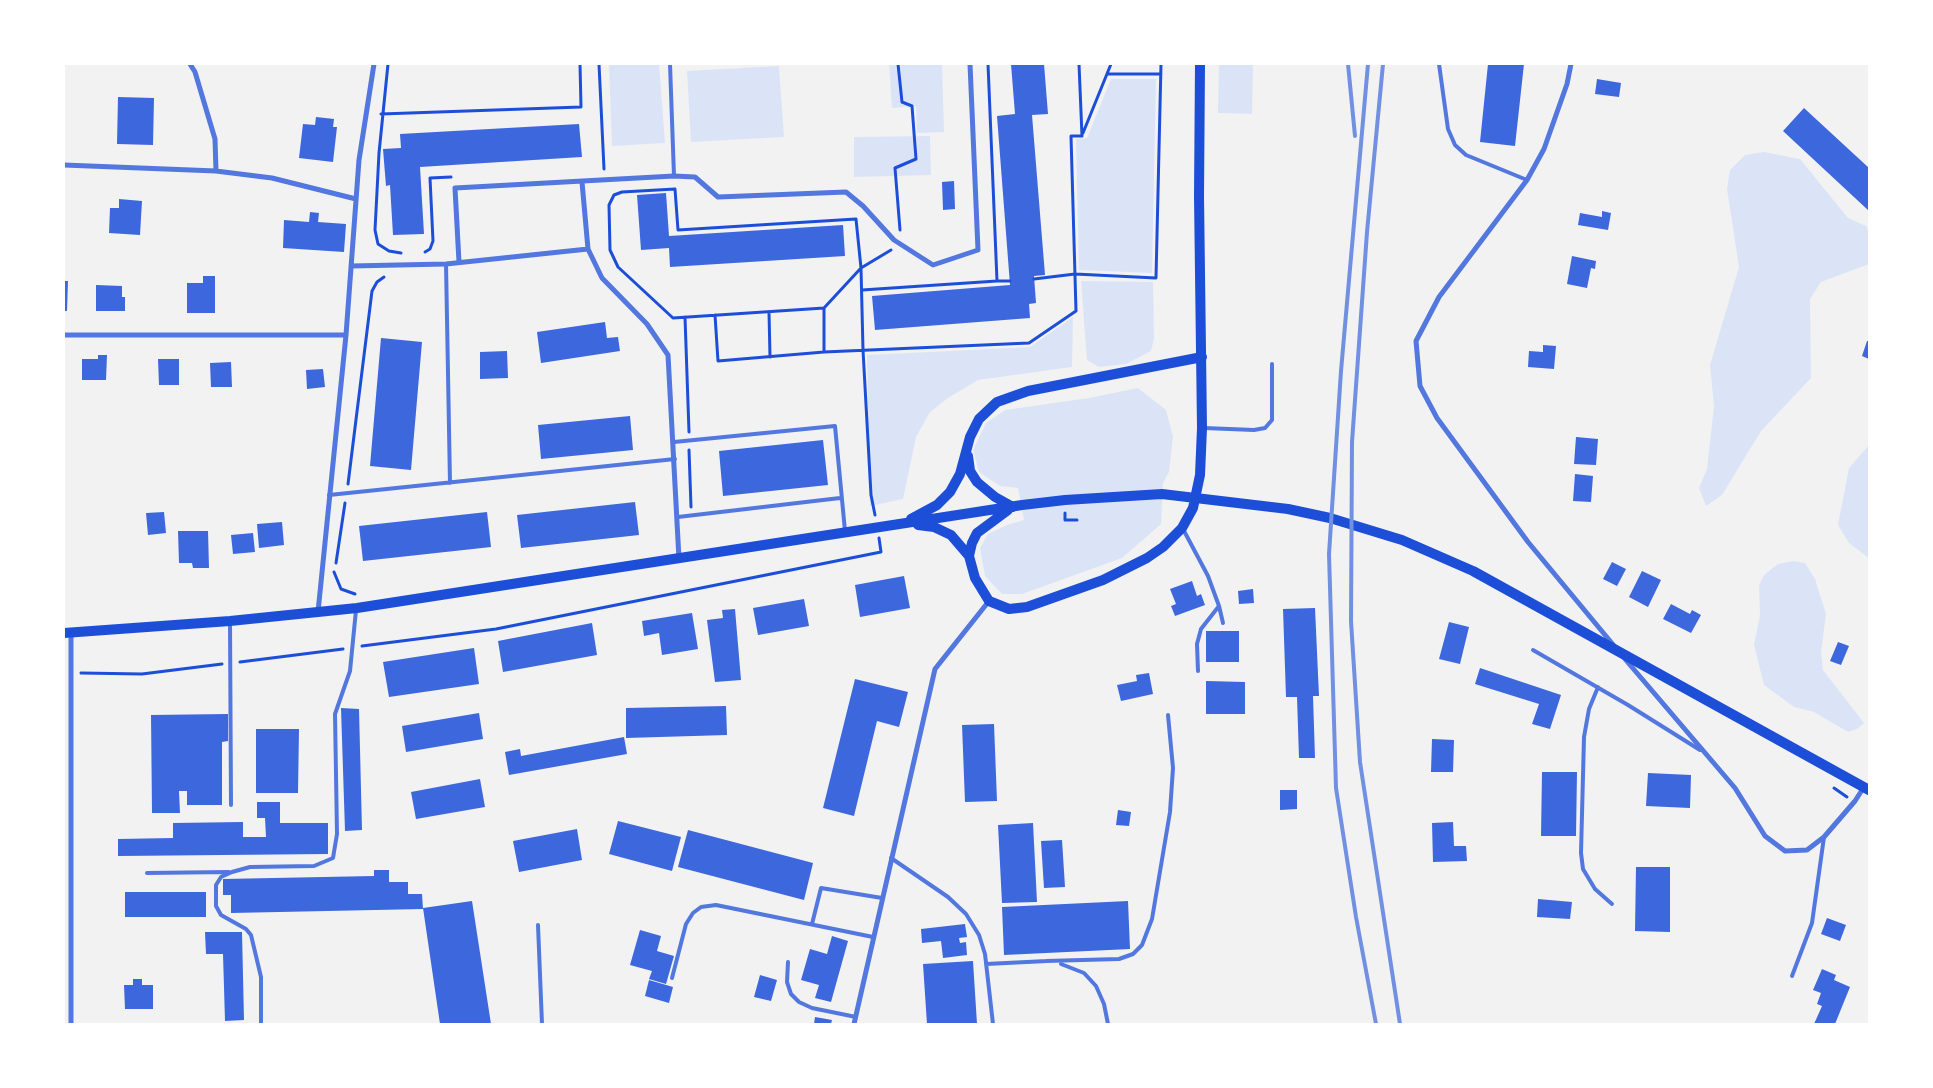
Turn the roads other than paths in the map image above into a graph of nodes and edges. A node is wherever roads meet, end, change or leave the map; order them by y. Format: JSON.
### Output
{"nodes":[{"id":1,"x":190,"y":64,"type":"edge"},
{"id":2,"x":374,"y":64,"type":"edge"},
{"id":3,"x":670,"y":64,"type":"edge"},
{"id":4,"x":970,"y":64,"type":"edge"},
{"id":5,"x":1200,"y":64,"type":"edge"},
{"id":6,"x":1439,"y":64,"type":"edge"},
{"id":7,"x":1571,"y":64,"type":"edge"},
{"id":8,"x":64,"y":165,"type":"edge"},
{"id":9,"x":216,"y":171,"type":"junction"},
{"id":10,"x":674,"y":176,"type":"junction"},
{"id":11,"x":1527,"y":180,"type":"junction"},
{"id":12,"x":582,"y":182,"type":"junction"},
{"id":13,"x":356,"y":199,"type":"junction"},
{"id":14,"x":588,"y":249,"type":"junction"},
{"id":15,"x":459,"y":262,"type":"junction"},
{"id":16,"x":446,"y":264,"type":"junction"},
{"id":17,"x":351,"y":266,"type":"junction"},
{"id":18,"x":346,"y":335,"type":"junction"},
{"id":19,"x":64,"y":336,"type":"edge"},
{"id":20,"x":1202,"y":357,"type":"junction"},
{"id":21,"x":1272,"y":364,"type":"dead end"},
{"id":22,"x":1202,"y":428,"type":"junction"},
{"id":23,"x":674,"y":442,"type":"junction"},
{"id":24,"x":967,"y":450,"type":"junction"},
{"id":25,"x":675,"y":459,"type":"junction"},
{"id":26,"x":450,"y":483,"type":"junction"},
{"id":27,"x":329,"y":495,"type":"junction"},
{"id":28,"x":840,"y":498,"type":"junction"},
{"id":29,"x":1017,"y":506,"type":"junction"},
{"id":30,"x":678,"y":517,"type":"junction"},
{"id":31,"x":902,"y":523,"type":"junction"},
{"id":32,"x":1182,"y":528,"type":"junction"},
{"id":33,"x":845,"y":532,"type":"junction"},
{"id":34,"x":969,"y":556,"type":"junction"},
{"id":35,"x":679,"y":560,"type":"junction"},
{"id":36,"x":988,"y":601,"type":"junction"},
{"id":37,"x":1220,"y":606,"type":"junction"},
{"id":38,"x":357,"y":608,"type":"junction"},
{"id":39,"x":318,"y":613,"type":"junction"},
{"id":40,"x":230,"y":621,"type":"junction"},
{"id":41,"x":1223,"y":623,"type":"dead end"},
{"id":42,"x":68,"y":632,"type":"edge"},
{"id":43,"x":1533,"y":650,"type":"dead end"},
{"id":44,"x":1198,"y":671,"type":"dead end"},
{"id":45,"x":1598,"y":687,"type":"junction"},
{"id":46,"x":1168,"y":715,"type":"dead end"},
{"id":47,"x":1702,"y":751,"type":"junction"},
{"id":48,"x":1866,"y":788,"type":"edge"},
{"id":49,"x":231,"y":805,"type":"dead end"},
{"id":50,"x":1824,"y":837,"type":"junction"},
{"id":51,"x":891,"y":858,"type":"junction"},
{"id":52,"x":147,"y":872,"type":"dead end"},
{"id":53,"x":232,"y":872,"type":"junction"},
{"id":54,"x":882,"y":898,"type":"junction"},
{"id":55,"x":1612,"y":904,"type":"dead end"},
{"id":56,"x":812,"y":924,"type":"junction"},
{"id":57,"x":538,"y":925,"type":"dead end"},
{"id":58,"x":874,"y":937,"type":"junction"},
{"id":59,"x":1046,"y":961,"type":"junction"},
{"id":60,"x":788,"y":962,"type":"dead end"},
{"id":61,"x":986,"y":964,"type":"junction"},
{"id":62,"x":1792,"y":976,"type":"dead end"},
{"id":63,"x":672,"y":978,"type":"dead end"},
{"id":64,"x":856,"y":1017,"type":"junction"},
{"id":65,"x":71,"y":1024,"type":"edge"},
{"id":66,"x":261,"y":1024,"type":"edge"},
{"id":67,"x":542,"y":1024,"type":"edge"},
{"id":68,"x":854,"y":1024,"type":"edge"},
{"id":69,"x":993,"y":1024,"type":"edge"},
{"id":70,"x":1108,"y":1024,"type":"edge"}],
"edges":[{"from":1,"to":9,"type":"street"},
{"from":2,"to":13,"type":"street"},
{"from":3,"to":10,"type":"lane"},
{"from":4,"to":10,"type":"street"},
{"from":5,"to":20,"type":"main road"},
{"from":6,"to":11,"type":"lane"},
{"from":7,"to":11,"type":"street"},
{"from":8,"to":9,"type":"street"},
{"from":9,"to":13,"type":"street"},
{"from":10,"to":12,"type":"street"},
{"from":11,"to":47,"type":"street"},
{"from":12,"to":14,"type":"street"},
{"from":12,"to":15,"type":"street"},
{"from":13,"to":17,"type":"street"},
{"from":14,"to":15,"type":"street"},
{"from":14,"to":23,"type":"street"},
{"from":15,"to":16,"type":"street"},
{"from":16,"to":17,"type":"street"},
{"from":16,"to":26,"type":"lane"},
{"from":17,"to":18,"type":"street"},
{"from":18,"to":19,"type":"street"},
{"from":18,"to":27,"type":"street"},
{"from":20,"to":22,"type":"main road"},
{"from":20,"to":24,"type":"main road"},
{"from":21,"to":22,"type":"lane"},
{"from":22,"to":32,"type":"main road"},
{"from":23,"to":25,"type":"street"},
{"from":23,"to":28,"type":"lane"},
{"from":24,"to":29,"type":"main road"},
{"from":24,"to":31,"type":"main road"},
{"from":25,"to":26,"type":"lane"},
{"from":25,"to":30,"type":"street"},
{"from":26,"to":27,"type":"lane"},
{"from":27,"to":39,"type":"street"},
{"from":28,"to":30,"type":"lane"},
{"from":28,"to":33,"type":"lane"},
{"from":29,"to":31,"type":"main road"},
{"from":29,"to":34,"type":"main road"},
{"from":29,"to":48,"type":"main road"},
{"from":30,"to":35,"type":"street"},
{"from":31,"to":33,"type":"main road"},
{"from":31,"to":34,"type":"main road"},
{"from":32,"to":36,"type":"main road"},
{"from":32,"to":37,"type":"lane"},
{"from":33,"to":35,"type":"main road"},
{"from":34,"to":36,"type":"main road"},
{"from":35,"to":38,"type":"main road"},
{"from":36,"to":51,"type":"street"},
{"from":37,"to":41,"type":"lane"},
{"from":37,"to":44,"type":"lane"},
{"from":38,"to":39,"type":"main road"},
{"from":38,"to":53,"type":"lane"},
{"from":39,"to":40,"type":"main road"},
{"from":40,"to":42,"type":"main road"},
{"from":40,"to":49,"type":"lane"},
{"from":42,"to":65,"type":"street"},
{"from":43,"to":45,"type":"lane"},
{"from":45,"to":47,"type":"lane"},
{"from":45,"to":55,"type":"lane"},
{"from":46,"to":59,"type":"lane"},
{"from":47,"to":50,"type":"street"},
{"from":48,"to":50,"type":"street"},
{"from":50,"to":62,"type":"lane"},
{"from":51,"to":54,"type":"street"},
{"from":51,"to":61,"type":"lane"},
{"from":52,"to":53,"type":"lane"},
{"from":53,"to":66,"type":"lane"},
{"from":54,"to":56,"type":"lane"},
{"from":54,"to":58,"type":"street"},
{"from":56,"to":58,"type":"lane"},
{"from":56,"to":63,"type":"lane"},
{"from":57,"to":67,"type":"lane"},
{"from":58,"to":64,"type":"street"},
{"from":59,"to":61,"type":"lane"},
{"from":59,"to":70,"type":"lane"},
{"from":60,"to":64,"type":"lane"},
{"from":61,"to":69,"type":"lane"},
{"from":64,"to":68,"type":"street"}]}
